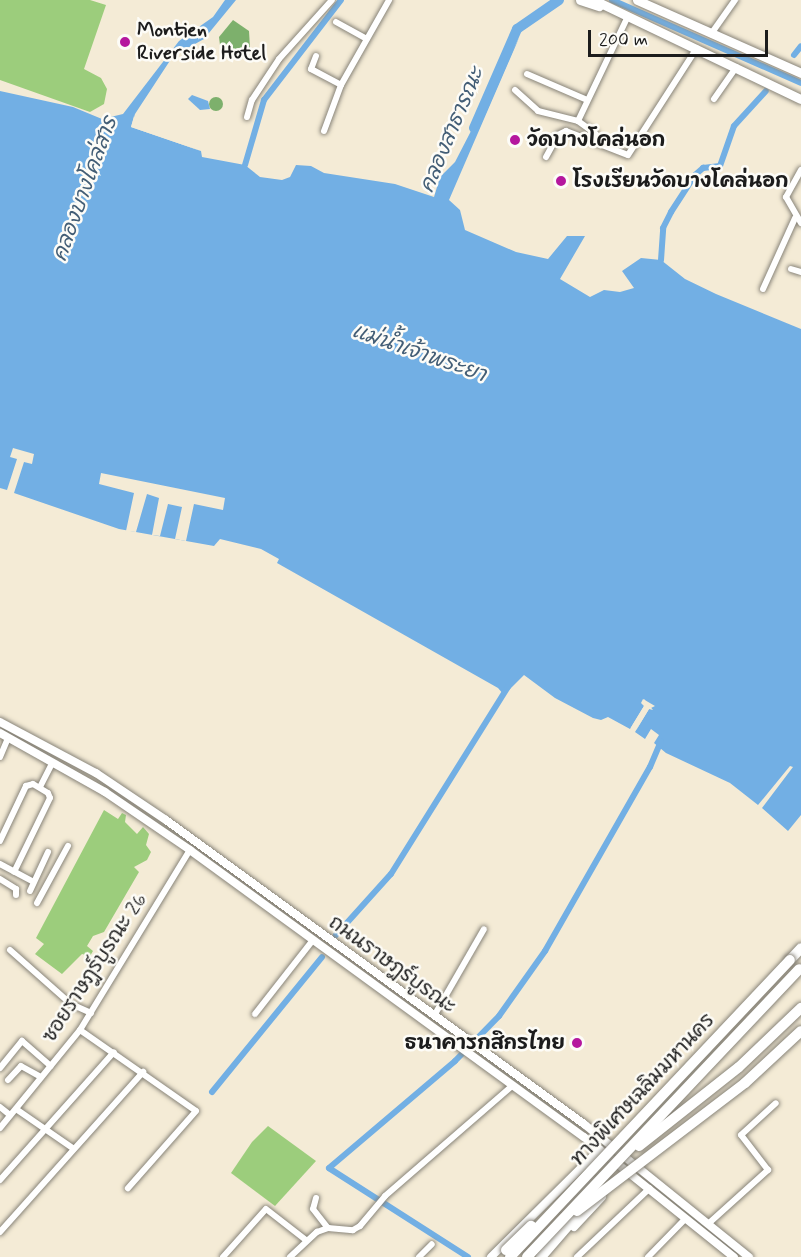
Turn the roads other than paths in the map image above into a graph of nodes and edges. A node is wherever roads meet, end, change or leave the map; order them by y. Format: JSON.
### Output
{"nodes":[{"id":1,"x":332,"y":0,"type":"edge"},
{"id":2,"x":389,"y":0,"type":"edge"},
{"id":3,"x":580,"y":0,"type":"edge"},
{"id":4,"x":594,"y":0,"type":"edge"},
{"id":5,"x":637,"y":0,"type":"edge"},
{"id":6,"x":735,"y":0,"type":"edge"},
{"id":7,"x":610,"y":8,"type":"junction"},
{"id":8,"x":628,"y":16,"type":"junction"},
{"id":9,"x":336,"y":22,"type":"dead end"},
{"id":10,"x":711,"y":34,"type":"junction"},
{"id":11,"x":367,"y":39,"type":"junction"},
{"id":12,"x":697,"y":48,"type":"junction"},
{"id":13,"x":316,"y":56,"type":"dead end"},
{"id":14,"x":736,"y":67,"type":"junction"},
{"id":15,"x":801,"y":73,"type":"edge"},
{"id":16,"x":527,"y":74,"type":"dead end"},
{"id":17,"x":341,"y":85,"type":"junction"},
{"id":18,"x":515,"y":90,"type":"dead end"},
{"id":19,"x":714,"y":99,"type":"dead end"},
{"id":20,"x":801,"y":99,"type":"edge"},
{"id":21,"x":587,"y":100,"type":"junction"},
{"id":22,"x":247,"y":117,"type":"dead end"},
{"id":23,"x":578,"y":121,"type":"junction"},
{"id":24,"x":324,"y":131,"type":"dead end"},
{"id":25,"x":596,"y":134,"type":"dead end"},
{"id":26,"x":546,"y":157,"type":"dead end"},
{"id":27,"x":801,"y":170,"type":"edge"},
{"id":28,"x":795,"y":218,"type":"junction"},
{"id":29,"x":801,"y":223,"type":"edge"},
{"id":30,"x":790,"y":269,"type":"dead end"},
{"id":31,"x":801,"y":272,"type":"edge"},
{"id":32,"x":763,"y":289,"type":"dead end"},
{"id":33,"x":0,"y":722,"type":"edge"},
{"id":34,"x":4,"y":735,"type":"edge"},
{"id":35,"x":0,"y":757,"type":"edge"},
{"id":36,"x":53,"y":762,"type":"junction"},
{"id":37,"x":40,"y":787,"type":"junction"},
{"id":38,"x":0,"y":841,"type":"edge"},
{"id":39,"x":68,"y":846,"type":"dead end"},
{"id":40,"x":190,"y":850,"type":"junction"},
{"id":41,"x":48,"y":852,"type":"dead end"},
{"id":42,"x":0,"y":864,"type":"edge"},
{"id":43,"x":14,"y":872,"type":"junction"},
{"id":44,"x":0,"y":879,"type":"edge"},
{"id":45,"x":34,"y":882,"type":"junction"},
{"id":46,"x":30,"y":891,"type":"dead end"},
{"id":47,"x":16,"y":895,"type":"dead end"},
{"id":48,"x":37,"y":903,"type":"dead end"},
{"id":49,"x":484,"y":929,"type":"dead end"},
{"id":50,"x":313,"y":940,"type":"junction"},
{"id":51,"x":801,"y":948,"type":"edge"},
{"id":52,"x":10,"y":950,"type":"dead end"},
{"id":53,"x":801,"y":966,"type":"edge"},
{"id":54,"x":801,"y":1008,"type":"edge"},
{"id":55,"x":91,"y":1013,"type":"junction"},
{"id":56,"x":255,"y":1014,"type":"dead end"},
{"id":57,"x":434,"y":1016,"type":"junction"},
{"id":58,"x":80,"y":1030,"type":"junction"},
{"id":59,"x":801,"y":1031,"type":"edge"},
{"id":60,"x":469,"y":1048,"type":"junction"},
{"id":61,"x":114,"y":1052,"type":"junction"},
{"id":62,"x":51,"y":1066,"type":"junction"},
{"id":63,"x":0,"y":1068,"type":"edge"},
{"id":64,"x":143,"y":1072,"type":"junction"},
{"id":65,"x":41,"y":1077,"type":"junction"},
{"id":66,"x":8,"y":1080,"type":"dead end"},
{"id":67,"x":512,"y":1086,"type":"junction"},
{"id":68,"x":776,"y":1104,"type":"dead end"},
{"id":69,"x":0,"y":1107,"type":"edge"},
{"id":70,"x":16,"y":1108,"type":"junction"},
{"id":71,"x":10,"y":1115,"type":"junction"},
{"id":72,"x":0,"y":1128,"type":"edge"},
{"id":73,"x":45,"y":1130,"type":"junction"},
{"id":74,"x":74,"y":1149,"type":"junction"},
{"id":75,"x":600,"y":1149,"type":"junction"},
{"id":76,"x":626,"y":1170,"type":"junction"},
{"id":77,"x":597,"y":1179,"type":"junction"},
{"id":78,"x":0,"y":1180,"type":"edge"},
{"id":79,"x":128,"y":1188,"type":"dead end"},
{"id":80,"x":650,"y":1188,"type":"junction"},
{"id":81,"x":316,"y":1198,"type":"dead end"},
{"id":82,"x":588,"y":1203,"type":"junction"},
{"id":83,"x":686,"y":1218,"type":"junction"},
{"id":84,"x":708,"y":1224,"type":"junction"},
{"id":85,"x":328,"y":1228,"type":"junction"},
{"id":86,"x":0,"y":1232,"type":"edge"},
{"id":87,"x":306,"y":1240,"type":"junction"},
{"id":88,"x":432,"y":1244,"type":"dead end"},
{"id":89,"x":223,"y":1257,"type":"edge"},
{"id":90,"x":290,"y":1257,"type":"edge"},
{"id":91,"x":419,"y":1257,"type":"edge"},
{"id":92,"x":491,"y":1257,"type":"edge"},
{"id":93,"x":498,"y":1257,"type":"edge"},
{"id":94,"x":510,"y":1257,"type":"edge"},
{"id":95,"x":527,"y":1257,"type":"edge"},
{"id":96,"x":543,"y":1257,"type":"edge"},
{"id":97,"x":577,"y":1257,"type":"edge"},
{"id":98,"x":648,"y":1257,"type":"edge"},
{"id":99,"x":734,"y":1257,"type":"edge"},
{"id":100,"x":749,"y":1257,"type":"edge"}],
"edges":[{"from":1,"to":22,"type":"street"},
{"from":2,"to":11,"type":"street"},
{"from":3,"to":7,"type":"main road"},
{"from":4,"to":7,"type":"main road"},
{"from":5,"to":10,"type":"main road"},
{"from":6,"to":10,"type":"street"},
{"from":7,"to":8,"type":"main road"},
{"from":8,"to":12,"type":"main road"},
{"from":8,"to":21,"type":"street"},
{"from":9,"to":11,"type":"street"},
{"from":10,"to":15,"type":"main road"},
{"from":11,"to":17,"type":"street"},
{"from":12,"to":14,"type":"main road"},
{"from":12,"to":26,"type":"street"},
{"from":13,"to":17,"type":"street"},
{"from":14,"to":19,"type":"street"},
{"from":14,"to":20,"type":"main road"},
{"from":16,"to":21,"type":"street"},
{"from":17,"to":24,"type":"street"},
{"from":18,"to":23,"type":"street"},
{"from":21,"to":23,"type":"street"},
{"from":23,"to":25,"type":"street"},
{"from":27,"to":28,"type":"street"},
{"from":28,"to":29,"type":"street"},
{"from":28,"to":32,"type":"street"},
{"from":30,"to":31,"type":"street"},
{"from":33,"to":57,"type":"main road","name":"ถนนราษฎร์บูรณะ"},
{"from":34,"to":35,"type":"street"},
{"from":34,"to":36,"type":"main road","name":"ถนนราษฎร์บูรณะ"},
{"from":36,"to":37,"type":"street"},
{"from":36,"to":40,"type":"main road","name":"ถนนราษฎร์บูรณะ"},
{"from":37,"to":38,"type":"street"},
{"from":37,"to":43,"type":"street"},
{"from":39,"to":48,"type":"street"},
{"from":40,"to":50,"type":"main road","name":"ถนนราษฎร์บูรณะ"},
{"from":40,"to":55,"type":"street","name":"ซอยราษฎร์บูรณะ 26"},
{"from":41,"to":45,"type":"street"},
{"from":42,"to":43,"type":"street"},
{"from":43,"to":45,"type":"street"},
{"from":44,"to":47,"type":"street"},
{"from":45,"to":46,"type":"street"},
{"from":49,"to":57,"type":"street"},
{"from":50,"to":56,"type":"street"},
{"from":50,"to":60,"type":"main road","name":"ถนนราษฎร์บูรณะ"},
{"from":51,"to":94,"type":"highway","name":"ทางพิเศษเฉลิมมหานคร","bridge":true},
{"from":52,"to":55,"type":"street"},
{"from":53,"to":95,"type":"highway","name":"ทางพิเศษเฉลิมมหานคร","bridge":true},
{"from":54,"to":77,"type":"highway","bridge":true},
{"from":55,"to":58,"type":"street","name":"ซอยราษฎร์บูรณะ 26"},
{"from":57,"to":60,"type":"main road","name":"ถนนราษฎร์บูรณะ"},
{"from":58,"to":61,"type":"street"},
{"from":58,"to":62,"type":"street","name":"ซอยราษฎร์บูรณะ 26"},
{"from":59,"to":82,"type":"highway","bridge":true},
{"from":60,"to":67,"type":"main road","name":"ถนนราษฎร์บูรณะ"},
{"from":60,"to":84,"type":"main road","name":"ถนนราษฎร์บูรณะ"},
{"from":61,"to":64,"type":"street"},
{"from":61,"to":73,"type":"street"},
{"from":62,"to":63,"type":"street"},
{"from":62,"to":65,"type":"street","name":"ซอยราษฎร์บูรณะ 26"},
{"from":64,"to":74,"type":"street"},
{"from":64,"to":79,"type":"street"},
{"from":65,"to":66,"type":"street"},
{"from":65,"to":70,"type":"street","name":"ซอยราษฎร์บูรณะ 26"},
{"from":67,"to":75,"type":"main road","name":"ถนนราษฎร์บูรณะ"},
{"from":67,"to":85,"type":"street"},
{"from":68,"to":84,"type":"street"},
{"from":69,"to":71,"type":"street"},
{"from":70,"to":71,"type":"street","name":"ซอยราษฎร์บูรณะ 26"},
{"from":70,"to":73,"type":"street"},
{"from":71,"to":72,"type":"street","name":"ซอยราษฎร์บูรณะ 26"},
{"from":73,"to":74,"type":"street"},
{"from":73,"to":78,"type":"street"},
{"from":74,"to":86,"type":"street"},
{"from":75,"to":76,"type":"main road","name":"ถนนราษฎร์บูรณะ"},
{"from":75,"to":92,"type":"main road"},
{"from":76,"to":80,"type":"main road","name":"ถนนราษฎร์บูรณะ"},
{"from":76,"to":96,"type":"main road"},
{"from":77,"to":82,"type":"highway","bridge":true},
{"from":77,"to":93,"type":"highway","bridge":true},
{"from":80,"to":83,"type":"main road","name":"ถนนราษฎร์บูรณะ"},
{"from":80,"to":97,"type":"street"},
{"from":81,"to":85,"type":"street"},
{"from":82,"to":96,"type":"highway","bridge":true},
{"from":83,"to":98,"type":"street"},
{"from":83,"to":99,"type":"main road","name":"ถนนราษฎร์บูรณะ"},
{"from":84,"to":100,"type":"main road","name":"ถนนราษฎร์บูรณะ"},
{"from":85,"to":87,"type":"street"},
{"from":87,"to":89,"type":"street"},
{"from":87,"to":90,"type":"street"},
{"from":88,"to":91,"type":"street"}]}
